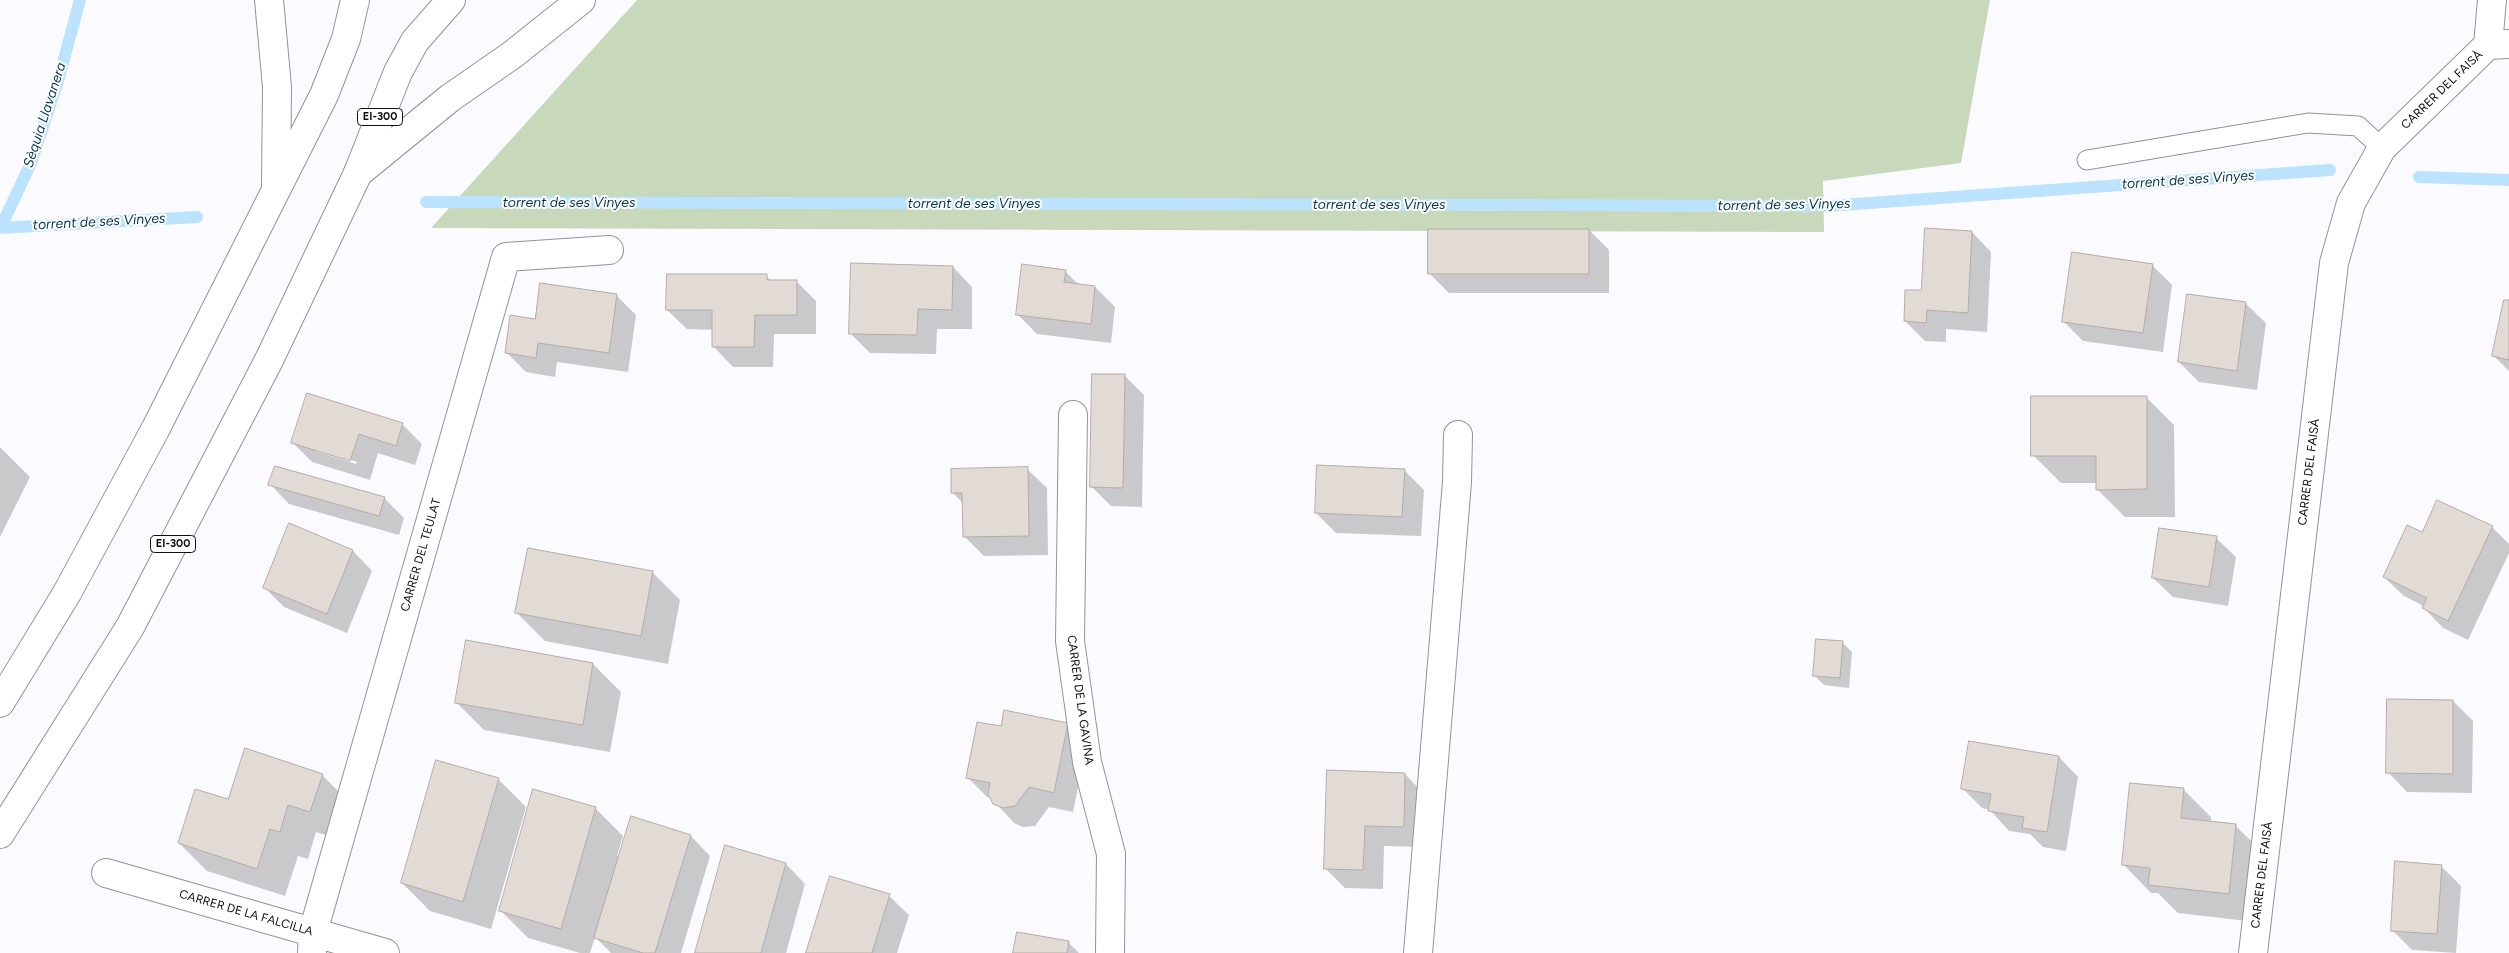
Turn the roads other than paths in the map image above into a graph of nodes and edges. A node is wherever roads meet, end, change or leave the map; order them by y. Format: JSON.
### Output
{"nodes":[{"id":1,"x":269,"y":0,"type":"edge"},
{"id":2,"x":355,"y":0,"type":"edge"},
{"id":3,"x":451,"y":0,"type":"edge"},
{"id":4,"x":581,"y":0,"type":"edge"},
{"id":5,"x":2492,"y":0,"type":"edge"},
{"id":6,"x":2499,"y":45,"type":"edge"},
{"id":7,"x":2382,"y":148,"type":"junction"},
{"id":8,"x":2087,"y":160,"type":"dead end"},
{"id":9,"x":358,"y":173,"type":"junction"},
{"id":10,"x":276,"y":191,"type":"junction"},
{"id":11,"x":609,"y":250,"type":"dead end"},
{"id":12,"x":1073,"y":415,"type":"dead end"},
{"id":13,"x":1458,"y":435,"type":"dead end"},
{"id":14,"x":0,"y":703,"type":"edge"},
{"id":15,"x":0,"y":834,"type":"edge"},
{"id":16,"x":106,"y":873,"type":"dead end"},
{"id":17,"x":313,"y":943,"type":"edge"},
{"id":18,"x":385,"y":953,"type":"edge"},
{"id":19,"x":1110,"y":953,"type":"edge"},
{"id":20,"x":1418,"y":953,"type":"edge"},
{"id":21,"x":2253,"y":953,"type":"edge"}],
"edges":[{"from":1,"to":10,"type":"main road"},
{"from":2,"to":10,"type":"main road"},
{"from":3,"to":9,"type":"main road","number":"EI-300"},
{"from":4,"to":9,"type":"main road"},
{"from":5,"to":6,"type":"main road","name":"CARRER DEL FAISÀ"},
{"from":6,"to":7,"type":"main road","name":"CARRER DEL FAISÀ"},
{"from":7,"to":8,"type":"lane"},
{"from":7,"to":21,"type":"main road","name":"CARRER DEL FAISÀ"},
{"from":9,"to":15,"type":"main road","number":"EI-300"},
{"from":10,"to":14,"type":"main road"},
{"from":11,"to":17,"type":"main road","name":"CARRER DEL TEULAT"},
{"from":12,"to":19,"type":"main road","name":"CARRER DE LA GAVINA"},
{"from":13,"to":20,"type":"main road"},
{"from":16,"to":17,"type":"main road","name":"CARRER DE LA FALCILLA"},
{"from":17,"to":18,"type":"main road","name":"CARRER DE LA FALCILLA"}]}
